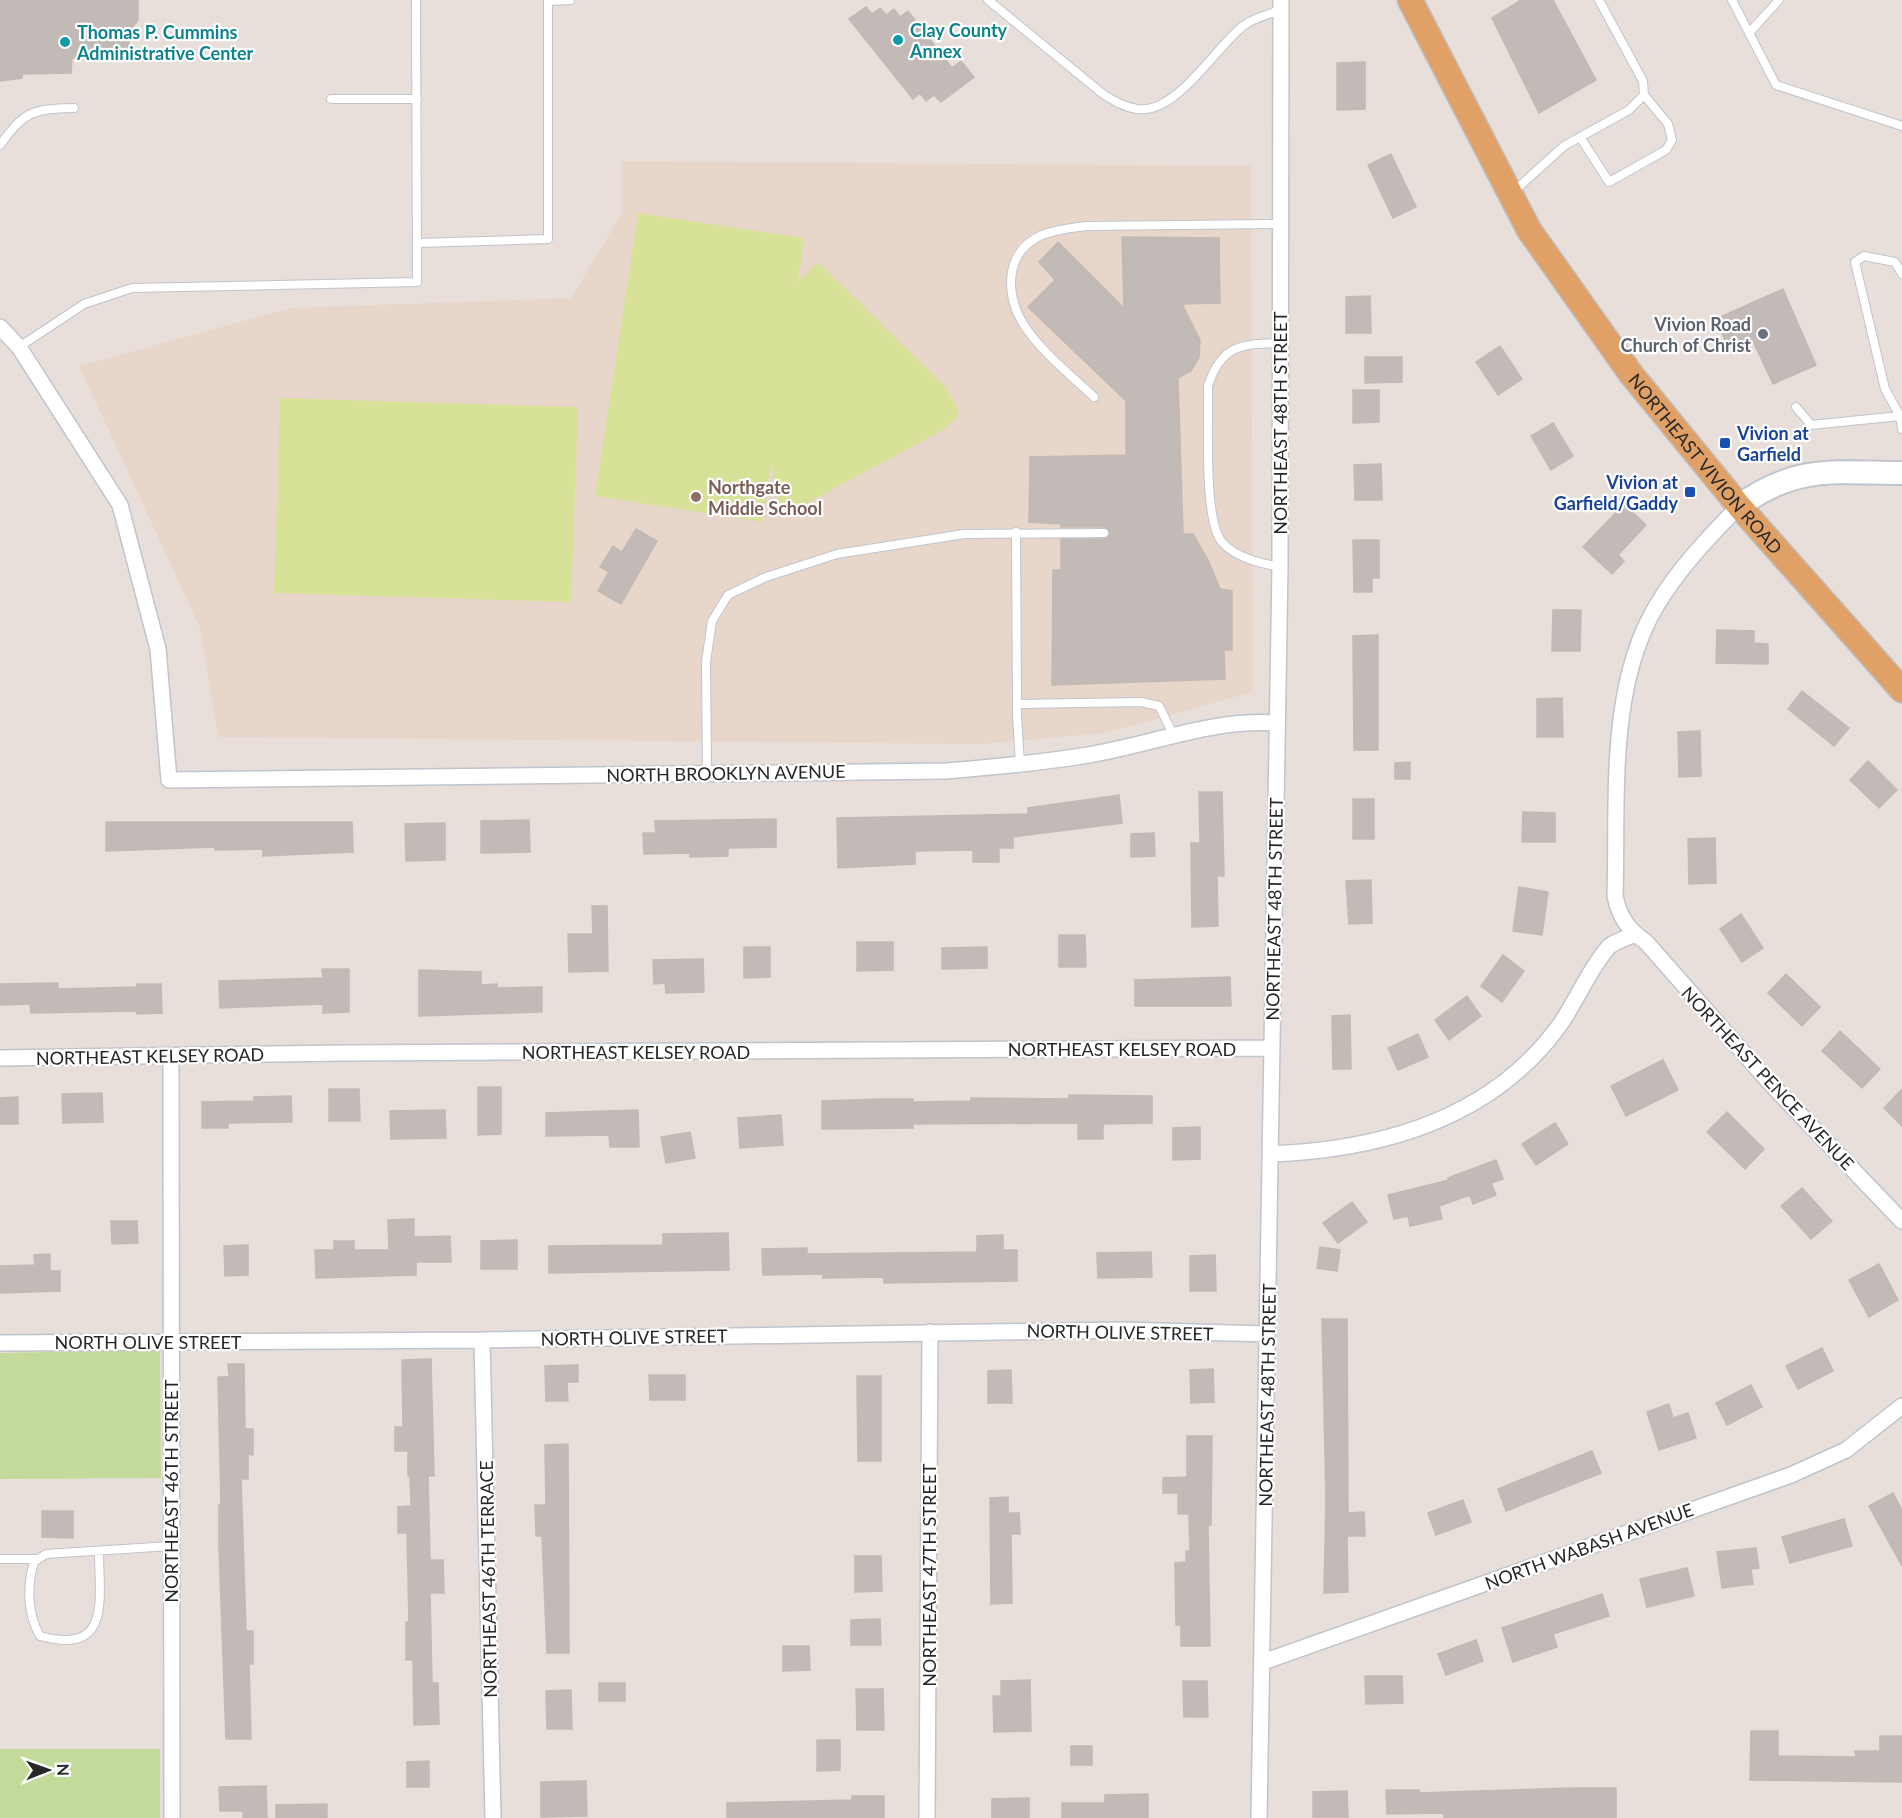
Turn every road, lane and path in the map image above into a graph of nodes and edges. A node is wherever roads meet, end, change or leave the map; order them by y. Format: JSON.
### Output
{"nodes":[{"id":1,"x":416,"y":0,"type":"edge"},
{"id":2,"x":548,"y":0,"type":"edge"},
{"id":3,"x":570,"y":0,"type":"edge"},
{"id":4,"x":988,"y":0,"type":"edge"},
{"id":5,"x":1410,"y":0,"type":"edge"},
{"id":6,"x":1599,"y":0,"type":"edge"},
{"id":7,"x":1732,"y":0,"type":"edge"},
{"id":8,"x":1779,"y":0,"type":"edge"},
{"id":9,"x":1281,"y":5,"type":"edge"},
{"id":10,"x":1749,"y":33,"type":"junction"},
{"id":11,"x":1644,"y":95,"type":"junction"},
{"id":12,"x":331,"y":99,"type":"dead end"},
{"id":13,"x":417,"y":99,"type":"junction"},
{"id":14,"x":74,"y":108,"type":"dead end"},
{"id":15,"x":1902,"y":126,"type":"edge"},
{"id":16,"x":1580,"y":137,"type":"junction"},
{"id":17,"x":0,"y":145,"type":"edge"},
{"id":18,"x":1511,"y":194,"type":"junction"},
{"id":19,"x":1280,"y":224,"type":"junction"},
{"id":20,"x":417,"y":243,"type":"junction"},
{"id":21,"x":1902,"y":274,"type":"edge"},
{"id":22,"x":0,"y":327,"type":"edge"},
{"id":23,"x":1280,"y":343,"type":"junction"},
{"id":24,"x":19,"y":347,"type":"junction"},
{"id":25,"x":1094,"y":397,"type":"dead end"},
{"id":26,"x":1796,"y":407,"type":"dead end"},
{"id":27,"x":1901,"y":414,"type":"edge"},
{"id":28,"x":1902,"y":429,"type":"edge"},
{"id":29,"x":1902,"y":473,"type":"edge"},
{"id":30,"x":1738,"y":506,"type":"junction"},
{"id":31,"x":1016,"y":532,"type":"junction"},
{"id":32,"x":1104,"y":533,"type":"dead end"},
{"id":33,"x":1280,"y":567,"type":"junction"},
{"id":34,"x":1902,"y":690,"type":"edge"},
{"id":35,"x":1017,"y":704,"type":"junction"},
{"id":36,"x":1277,"y":723,"type":"junction"},
{"id":37,"x":1174,"y":736,"type":"junction"},
{"id":38,"x":1020,"y":765,"type":"junction"},
{"id":39,"x":706,"y":774,"type":"junction"},
{"id":40,"x":1635,"y":934,"type":"junction"},
{"id":41,"x":1271,"y":1048,"type":"junction"},
{"id":42,"x":171,"y":1056,"type":"junction"},
{"id":43,"x":0,"y":1058,"type":"edge"},
{"id":44,"x":1270,"y":1154,"type":"junction"},
{"id":45,"x":1902,"y":1221,"type":"edge"},
{"id":46,"x":930,"y":1332,"type":"junction"},
{"id":47,"x":1267,"y":1334,"type":"junction"},
{"id":48,"x":482,"y":1340,"type":"junction"},
{"id":49,"x":171,"y":1342,"type":"junction"},
{"id":50,"x":0,"y":1343,"type":"edge"},
{"id":51,"x":1902,"y":1406,"type":"edge"},
{"id":52,"x":171,"y":1546,"type":"junction"},
{"id":53,"x":99,"y":1551,"type":"junction"},
{"id":54,"x":0,"y":1559,"type":"edge"},
{"id":55,"x":39,"y":1559,"type":"junction"},
{"id":56,"x":1263,"y":1662,"type":"junction"},
{"id":57,"x":172,"y":1818,"type":"edge"},
{"id":58,"x":494,"y":1818,"type":"edge"},
{"id":59,"x":927,"y":1818,"type":"edge"},
{"id":60,"x":1259,"y":1818,"type":"edge"}],
"edges":[{"from":1,"to":13,"type":"lane"},
{"from":2,"to":3,"type":"lane"},
{"from":2,"to":20,"type":"lane"},
{"from":4,"to":9,"type":"lane"},
{"from":5,"to":18,"type":"main road","name":"NORTHEAST VIVION ROAD"},
{"from":6,"to":11,"type":"lane"},
{"from":7,"to":10,"type":"lane"},
{"from":8,"to":10,"type":"lane"},
{"from":9,"to":19,"type":"street","name":"NORTHEAST 48TH STREET"},
{"from":10,"to":15,"type":"lane"},
{"from":11,"to":16,"type":"lane"},
{"from":11,"to":16,"type":"lane"},
{"from":12,"to":13,"type":"lane"},
{"from":13,"to":20,"type":"lane"},
{"from":14,"to":17,"type":"lane"},
{"from":16,"to":18,"type":"lane"},
{"from":18,"to":30,"type":"main road","name":"NORTHEAST VIVION ROAD"},
{"from":19,"to":23,"type":"street","name":"NORTHEAST 48TH STREET"},
{"from":19,"to":25,"type":"lane"},
{"from":20,"to":24,"type":"lane"},
{"from":21,"to":27,"type":"lane"},
{"from":22,"to":24,"type":"street"},
{"from":23,"to":33,"type":"street","name":"NORTHEAST 48TH STREET"},
{"from":23,"to":33,"type":"lane"},
{"from":24,"to":39,"type":"street","name":"NORTH BROOKLYN AVENUE"},
{"from":26,"to":27,"type":"lane"},
{"from":27,"to":28,"type":"lane"},
{"from":29,"to":30,"type":"street"},
{"from":30,"to":34,"type":"main road","name":"NORTHEAST VIVION ROAD"},
{"from":30,"to":40,"type":"street","name":"NORTHEAST PENCE AVENUE"},
{"from":31,"to":32,"type":"lane"},
{"from":31,"to":35,"type":"lane"},
{"from":31,"to":39,"type":"lane"},
{"from":33,"to":36,"type":"street","name":"NORTHEAST 48TH STREET"},
{"from":35,"to":37,"type":"lane"},
{"from":35,"to":38,"type":"lane"},
{"from":36,"to":37,"type":"street","name":"NORTH BROOKLYN AVENUE"},
{"from":36,"to":41,"type":"street","name":"NORTHEAST 48TH STREET"},
{"from":37,"to":38,"type":"street","name":"NORTH BROOKLYN AVENUE"},
{"from":38,"to":39,"type":"street","name":"NORTH BROOKLYN AVENUE"},
{"from":40,"to":44,"type":"street"},
{"from":40,"to":45,"type":"street","name":"NORTHEAST PENCE AVENUE"},
{"from":41,"to":42,"type":"street","name":"NORTHEAST KELSEY ROAD"},
{"from":41,"to":44,"type":"street","name":"NORTHEAST 48TH STREET"},
{"from":42,"to":43,"type":"street","name":"NORTHEAST KELSEY ROAD"},
{"from":42,"to":49,"type":"street","name":"NORTHEAST 46TH STREET"},
{"from":44,"to":47,"type":"street","name":"NORTHEAST 48TH STREET"},
{"from":46,"to":47,"type":"street","name":"NORTH OLIVE STREET"},
{"from":46,"to":48,"type":"street","name":"NORTH OLIVE STREET"},
{"from":46,"to":59,"type":"street","name":"NORTHEAST 47TH STREET"},
{"from":47,"to":56,"type":"street","name":"NORTHEAST 48TH STREET"},
{"from":48,"to":49,"type":"street","name":"NORTH OLIVE STREET"},
{"from":48,"to":58,"type":"street","name":"NORTHEAST 46TH TERRACE"},
{"from":49,"to":50,"type":"street","name":"NORTH OLIVE STREET"},
{"from":49,"to":52,"type":"street","name":"NORTHEAST 46TH STREET"},
{"from":51,"to":56,"type":"street","name":"NORTH WABASH AVENUE"},
{"from":52,"to":53,"type":"lane"},
{"from":52,"to":57,"type":"street","name":"NORTHEAST 46TH STREET"},
{"from":53,"to":55,"type":"lane"},
{"from":53,"to":55,"type":"lane"},
{"from":54,"to":55,"type":"lane"},
{"from":56,"to":60,"type":"street","name":"NORTHEAST 48TH STREET"}]}
